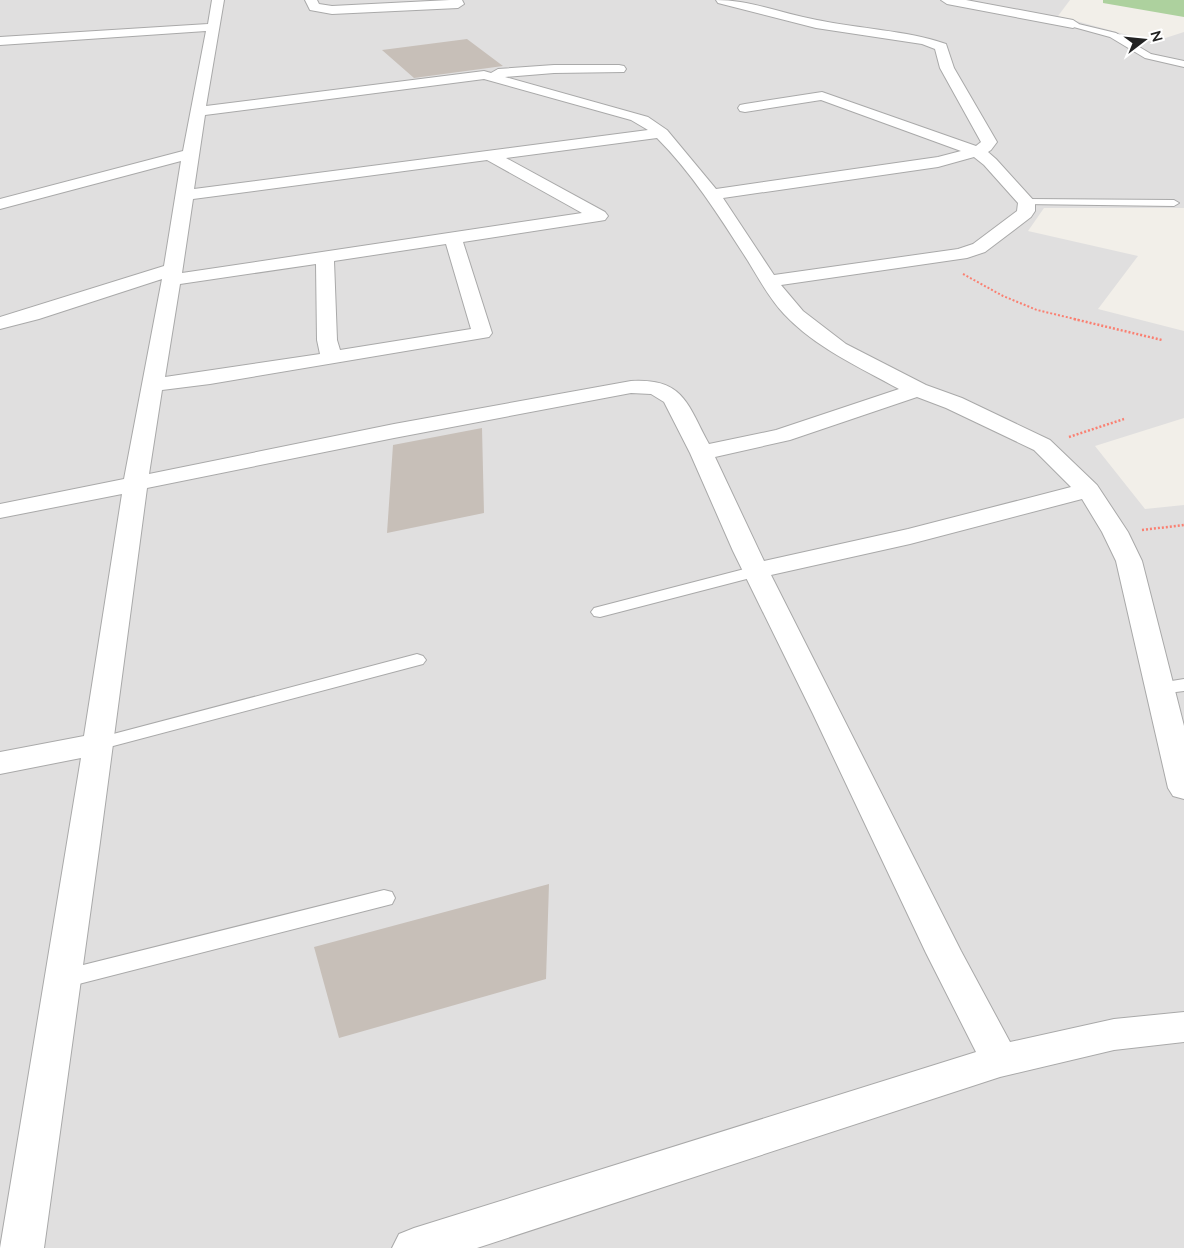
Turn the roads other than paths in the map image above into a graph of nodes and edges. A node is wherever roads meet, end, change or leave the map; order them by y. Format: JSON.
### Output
{"nodes":[{"id":1,"x":218,"y":0,"type":"edge"},
{"id":2,"x":311,"y":0,"type":"edge"},
{"id":3,"x":456,"y":0,"type":"edge"},
{"id":4,"x":722,"y":0,"type":"edge"},
{"id":5,"x":947,"y":0,"type":"edge"},
{"id":6,"x":1073,"y":24,"type":"joint"},
{"id":7,"x":212,"y":27,"type":"junction"},
{"id":8,"x":0,"y":41,"type":"edge"},
{"id":9,"x":1184,"y":64,"type":"edge"},
{"id":10,"x":619,"y":69,"type":"dead end"},
{"id":11,"x":484,"y":75,"type":"junction"},
{"id":12,"x":745,"y":108,"type":"dead end"},
{"id":13,"x":199,"y":111,"type":"junction"},
{"id":14,"x":662,"y":133,"type":"junction"},
{"id":15,"x":977,"y":152,"type":"junction"},
{"id":16,"x":190,"y":154,"type":"junction"},
{"id":17,"x":491,"y":156,"type":"junction"},
{"id":18,"x":185,"y":195,"type":"junction"},
{"id":19,"x":712,"y":195,"type":"junction"},
{"id":20,"x":1027,"y":202,"type":"junction"},
{"id":21,"x":1174,"y":203,"type":"dead end"},
{"id":22,"x":0,"y":204,"type":"edge"},
{"id":23,"x":453,"y":237,"type":"junction"},
{"id":24,"x":325,"y":257,"type":"junction"},
{"id":25,"x":172,"y":275,"type":"junction"},
{"id":26,"x":769,"y":281,"type":"junction"},
{"id":27,"x":0,"y":323,"type":"edge"},
{"id":28,"x":331,"y":358,"type":"junction"},
{"id":29,"x":154,"y":385,"type":"junction"},
{"id":30,"x":918,"y":390,"type":"junction"},
{"id":31,"x":702,"y":453,"type":"junction"},
{"id":32,"x":135,"y":485,"type":"junction"},
{"id":33,"x":1088,"y":490,"type":"junction"},
{"id":34,"x":0,"y":511,"type":"edge"},
{"id":35,"x":756,"y":571,"type":"junction"},
{"id":36,"x":600,"y":612,"type":"dead end"},
{"id":37,"x":417,"y":660,"type":"dead end"},
{"id":38,"x":1172,"y":687,"type":"edge"},
{"id":39,"x":98,"y":744,"type":"junction"},
{"id":40,"x":0,"y":764,"type":"edge"},
{"id":41,"x":1184,"y":788,"type":"edge"},
{"id":42,"x":384,"y":898,"type":"dead end"},
{"id":43,"x":62,"y":980,"type":"junction"},
{"id":44,"x":1184,"y":1027,"type":"edge"},
{"id":45,"x":1000,"y":1061,"type":"junction"},
{"id":46,"x":22,"y":1248,"type":"edge"},
{"id":47,"x":414,"y":1248,"type":"edge"}],
"edges":[{"from":1,"to":7,"type":"street"},
{"from":2,"to":3,"type":"street"},
{"from":4,"to":15,"type":"street"},
{"from":5,"to":6,"type":"street"},
{"from":6,"to":9,"type":"lane"},
{"from":7,"to":8,"type":"street"},
{"from":7,"to":13,"type":"street"},
{"from":10,"to":11,"type":"street"},
{"from":11,"to":13,"type":"street"},
{"from":11,"to":14,"type":"street"},
{"from":12,"to":15,"type":"street"},
{"from":13,"to":16,"type":"street"},
{"from":14,"to":17,"type":"street"},
{"from":14,"to":19,"type":"street"},
{"from":15,"to":19,"type":"street"},
{"from":15,"to":20,"type":"street"},
{"from":16,"to":18,"type":"street"},
{"from":16,"to":22,"type":"street"},
{"from":17,"to":18,"type":"street"},
{"from":17,"to":23,"type":"street"},
{"from":18,"to":25,"type":"street"},
{"from":19,"to":26,"type":"street"},
{"from":20,"to":21,"type":"lane"},
{"from":20,"to":26,"type":"street"},
{"from":23,"to":24,"type":"street"},
{"from":23,"to":28,"type":"street"},
{"from":24,"to":25,"type":"street"},
{"from":24,"to":28,"type":"street"},
{"from":25,"to":27,"type":"street"},
{"from":25,"to":29,"type":"street"},
{"from":26,"to":30,"type":"street"},
{"from":28,"to":29,"type":"street"},
{"from":29,"to":32,"type":"street"},
{"from":30,"to":31,"type":"street"},
{"from":30,"to":33,"type":"street"},
{"from":31,"to":32,"type":"street"},
{"from":31,"to":35,"type":"street"},
{"from":32,"to":34,"type":"street"},
{"from":32,"to":39,"type":"street"},
{"from":33,"to":35,"type":"street"},
{"from":33,"to":38,"type":"street"},
{"from":35,"to":36,"type":"lane"},
{"from":35,"to":45,"type":"street"},
{"from":37,"to":39,"type":"lane"},
{"from":38,"to":41,"type":"street"},
{"from":39,"to":40,"type":"street"},
{"from":39,"to":43,"type":"street"},
{"from":42,"to":43,"type":"lane"},
{"from":43,"to":46,"type":"street"},
{"from":44,"to":45,"type":"street"},
{"from":45,"to":47,"type":"street"}]}
